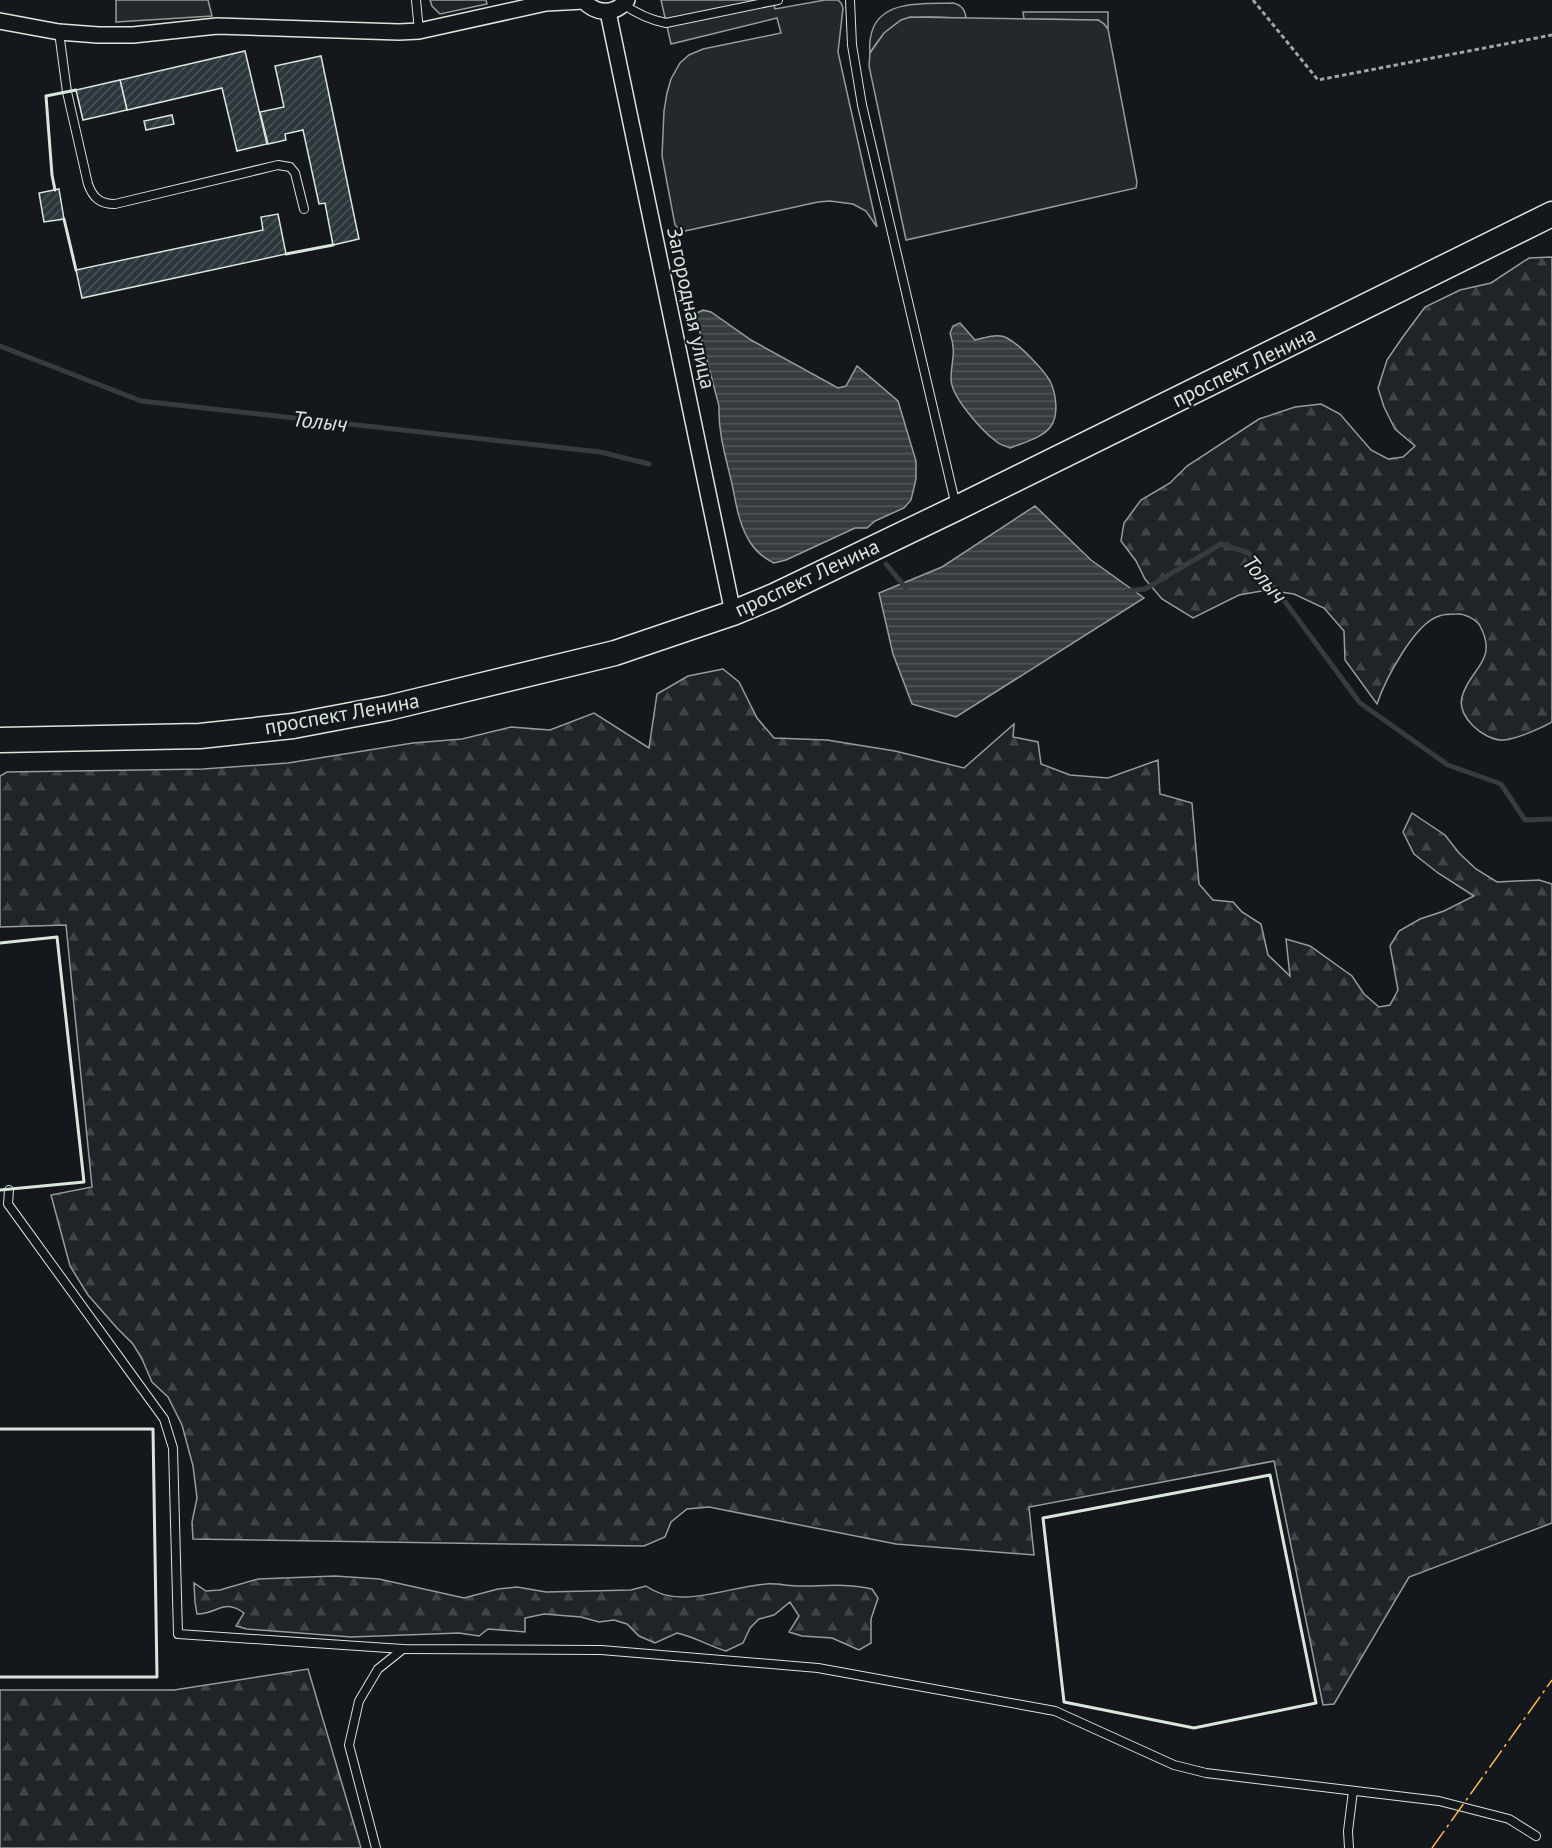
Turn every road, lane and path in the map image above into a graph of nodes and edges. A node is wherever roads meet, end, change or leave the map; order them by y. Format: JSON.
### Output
{"nodes":[{"id":1,"x":416,"y":0,"type":"edge"},
{"id":2,"x":778,"y":0,"type":"edge"},
{"id":3,"x":850,"y":0,"type":"edge"},
{"id":4,"x":1253,"y":0,"type":"edge"},
{"id":5,"x":583,"y":1,"type":"edge"},
{"id":6,"x":625,"y":2,"type":"edge"},
{"id":7,"x":608,"y":12,"type":"junction"},
{"id":8,"x":0,"y":21,"type":"edge"},
{"id":9,"x":419,"y":31,"type":"junction"},
{"id":10,"x":59,"y":33,"type":"junction"},
{"id":11,"x":1552,"y":35,"type":"edge"},
{"id":12,"x":304,"y":209,"type":"dead end"},
{"id":13,"x":1552,"y":214,"type":"edge"},
{"id":14,"x":957,"y":508,"type":"junction"},
{"id":15,"x":734,"y":613,"type":"junction"},
{"id":16,"x":0,"y":740,"type":"edge"},
{"id":17,"x":9,"y":1190,"type":"dead end"},
{"id":18,"x":403,"y":1649,"type":"junction"},
{"id":19,"x":1353,"y":1791,"type":"junction"},
{"id":20,"x":1536,"y":1836,"type":"dead end"},
{"id":21,"x":376,"y":1848,"type":"edge"},
{"id":22,"x":1349,"y":1848,"type":"edge"}],
"edges":[{"from":1,"to":9,"type":"lane"},
{"from":2,"to":6,"type":"lane"},
{"from":3,"to":14,"type":"lane"},
{"from":4,"to":11,"type":"path"},
{"from":5,"to":7,"type":"street"},
{"from":5,"to":9,"type":"street"},
{"from":6,"to":7,"type":"street"},
{"from":7,"to":15,"type":"street","name":"Загородная улица"},
{"from":8,"to":10,"type":"street"},
{"from":9,"to":10,"type":"street"},
{"from":10,"to":12,"type":"lane"},
{"from":13,"to":14,"type":"main road","name":"проспект Ленина"},
{"from":14,"to":15,"type":"main road","name":"проспект Ленина"},
{"from":15,"to":16,"type":"main road","name":"проспект Ленина"},
{"from":17,"to":18,"type":"lane"},
{"from":18,"to":19,"type":"lane"},
{"from":18,"to":21,"type":"lane"},
{"from":19,"to":20,"type":"lane"},
{"from":19,"to":22,"type":"lane"}]}
